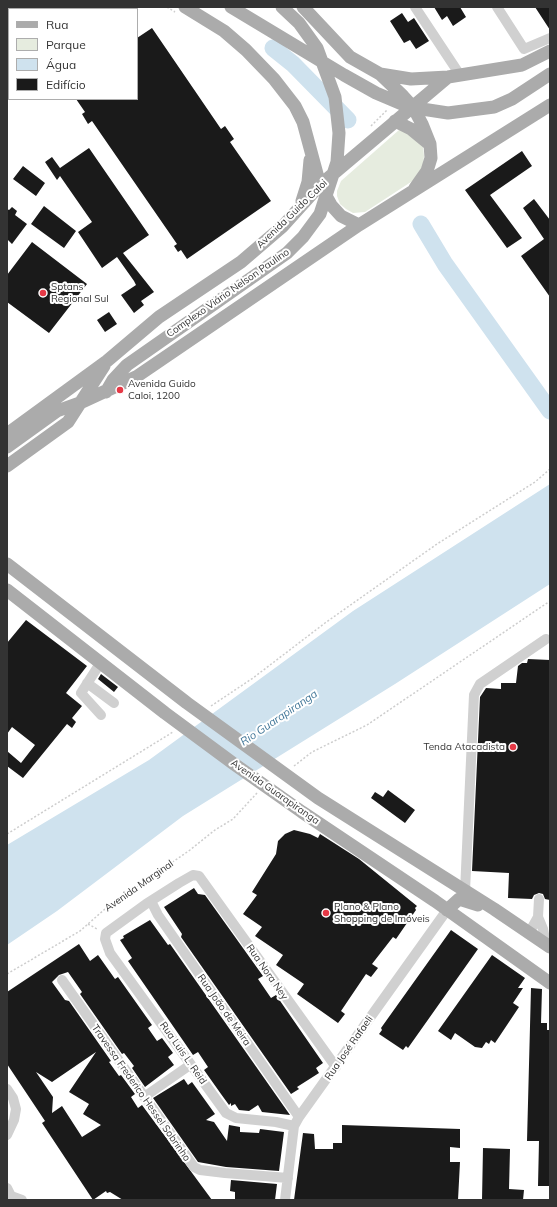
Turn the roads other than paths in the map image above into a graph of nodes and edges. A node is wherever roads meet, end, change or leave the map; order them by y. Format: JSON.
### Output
{"nodes":[{"id":1,"x":231,"y":7,"type":"edge"},
{"id":2,"x":282,"y":7,"type":"edge"},
{"id":3,"x":303,"y":7,"type":"edge"},
{"id":4,"x":415,"y":7,"type":"edge"},
{"id":5,"x":497,"y":7,"type":"edge"},
{"id":6,"x":182,"y":10,"type":"edge"},
{"id":7,"x":550,"y":38,"type":"edge"},
{"id":8,"x":524,"y":48,"type":"junction"},
{"id":9,"x":550,"y":51,"type":"edge"},
{"id":10,"x":522,"y":65,"type":"junction"},
{"id":11,"x":380,"y":74,"type":"junction"},
{"id":12,"x":550,"y":74,"type":"edge"},
{"id":13,"x":454,"y":76,"type":"junction"},
{"id":14,"x":550,"y":106,"type":"edge"},
{"id":15,"x":413,"y":107,"type":"junction"},
{"id":16,"x":395,"y":121,"type":"junction"},
{"id":17,"x":309,"y":138,"type":"junction"},
{"id":18,"x":430,"y":144,"type":"junction"},
{"id":19,"x":320,"y":185,"type":"junction"},
{"id":20,"x":410,"y":194,"type":"junction"},
{"id":21,"x":300,"y":206,"type":"junction"},
{"id":22,"x":359,"y":225,"type":"junction"},
{"id":23,"x":107,"y":361,"type":"junction"},
{"id":24,"x":106,"y":392,"type":"junction"},
{"id":25,"x":82,"y":402,"type":"junction"},
{"id":26,"x":7,"y":434,"type":"edge"},
{"id":27,"x":7,"y":447,"type":"edge"},
{"id":28,"x":7,"y":466,"type":"edge"},
{"id":29,"x":7,"y":564,"type":"edge"},
{"id":30,"x":7,"y":590,"type":"edge"},
{"id":31,"x":546,"y":639,"type":"dead end"},
{"id":32,"x":101,"y":662,"type":"junction"},
{"id":33,"x":87,"y":683,"type":"junction"},
{"id":34,"x":114,"y":703,"type":"dead end"},
{"id":35,"x":101,"y":715,"type":"dead end"},
{"id":36,"x":465,"y":891,"type":"junction"},
{"id":37,"x":539,"y":899,"type":"dead end"},
{"id":38,"x":151,"y":901,"type":"junction"},
{"id":39,"x":494,"y":909,"type":"junction"},
{"id":40,"x":447,"y":910,"type":"junction"},
{"id":41,"x":538,"y":917,"type":"junction"},
{"id":42,"x":529,"y":933,"type":"junction"},
{"id":43,"x":548,"y":946,"type":"edge"},
{"id":44,"x":62,"y":980,"type":"dead end"},
{"id":45,"x":550,"y":983,"type":"edge"},
{"id":46,"x":190,"y":1064,"type":"junction"},
{"id":47,"x":336,"y":1067,"type":"junction"},
{"id":48,"x":7,"y":1088,"type":"edge"},
{"id":49,"x":144,"y":1096,"type":"junction"},
{"id":50,"x":297,"y":1121,"type":"junction"},
{"id":51,"x":7,"y":1135,"type":"edge"},
{"id":52,"x":288,"y":1178,"type":"junction"},
{"id":53,"x":8,"y":1194,"type":"edge"},
{"id":54,"x":22,"y":1200,"type":"edge"},
{"id":55,"x":285,"y":1200,"type":"edge"}],
"edges":[{"from":1,"to":12,"type":"main road"},
{"from":2,"to":24,"type":"main road","name":"Complexo Viário Nelson Paulino"},
{"from":3,"to":11,"type":"main road"},
{"from":4,"to":13,"type":"street"},
{"from":5,"to":8,"type":"street"},
{"from":6,"to":17,"type":"main road"},
{"from":7,"to":8,"type":"street"},
{"from":8,"to":10,"type":"street"},
{"from":9,"to":10,"type":"main road"},
{"from":10,"to":13,"type":"main road"},
{"from":11,"to":13,"type":"main road"},
{"from":11,"to":15,"type":"main road"},
{"from":13,"to":15,"type":"main road","name":"Avenida Guido Caloi"},
{"from":14,"to":20,"type":"main road"},
{"from":15,"to":16,"type":"main road","name":"Avenida Guido Caloi"},
{"from":15,"to":18,"type":"main road"},
{"from":16,"to":18,"type":"main road"},
{"from":16,"to":19,"type":"main road","name":"Avenida Guido Caloi"},
{"from":17,"to":19,"type":"main road"},
{"from":17,"to":21,"type":"main road"},
{"from":18,"to":20,"type":"main road"},
{"from":19,"to":21,"type":"main road","name":"Avenida Guido Caloi"},
{"from":19,"to":22,"type":"main road"},
{"from":20,"to":22,"type":"main road"},
{"from":21,"to":23,"type":"main road","name":"Avenida Guido Caloi"},
{"from":22,"to":24,"type":"main road"},
{"from":23,"to":25,"type":"main road"},
{"from":23,"to":26,"type":"main road","name":"Avenida Guido Caloi"},
{"from":24,"to":25,"type":"main road"},
{"from":25,"to":27,"type":"main road"},
{"from":25,"to":28,"type":"main road"},
{"from":29,"to":36,"type":"main road","name":"Avenida Guarapiranga"},
{"from":30,"to":32,"type":"main road","name":"Avenida Guarapiranga"},
{"from":31,"to":36,"type":"street"},
{"from":32,"to":33,"type":"street"},
{"from":32,"to":40,"type":"main road","name":"Avenida Guarapiranga"},
{"from":33,"to":34,"type":"street"},
{"from":33,"to":35,"type":"street"},
{"from":36,"to":39,"type":"main road","name":"Avenida Guarapiranga"},
{"from":37,"to":41,"type":"street"},
{"from":38,"to":46,"type":"street","name":"Rua Luis L. Reid"},
{"from":38,"to":47,"type":"street","name":"Rua Nora Ney"},
{"from":38,"to":50,"type":"street","name":"Rua João de Meira"},
{"from":39,"to":40,"type":"main road"},
{"from":39,"to":42,"type":"main road","name":"Avenida Guarapiranga"},
{"from":40,"to":45,"type":"main road","name":"Avenida Guarapiranga"},
{"from":40,"to":47,"type":"street","name":"Rua José Rafaeli"},
{"from":41,"to":42,"type":"street"},
{"from":41,"to":43,"type":"street"},
{"from":42,"to":43,"type":"main road","name":"Avenida Guarapiranga"},
{"from":44,"to":49,"type":"street","name":"Travessa Frederico Hessel Sobrinho"},
{"from":46,"to":49,"type":"street"},
{"from":46,"to":50,"type":"street","name":"Rua Luis L. Reid"},
{"from":47,"to":50,"type":"street","name":"Rua José Rafaeli"},
{"from":48,"to":51,"type":"street"},
{"from":49,"to":52,"type":"street","name":"Travessa Frederico Hessel Sobrinho"},
{"from":50,"to":52,"type":"street","name":"Rua José Rafaeli"},
{"from":52,"to":55,"type":"street","name":"Rua José Rafaeli"},
{"from":53,"to":54,"type":"street"}]}
